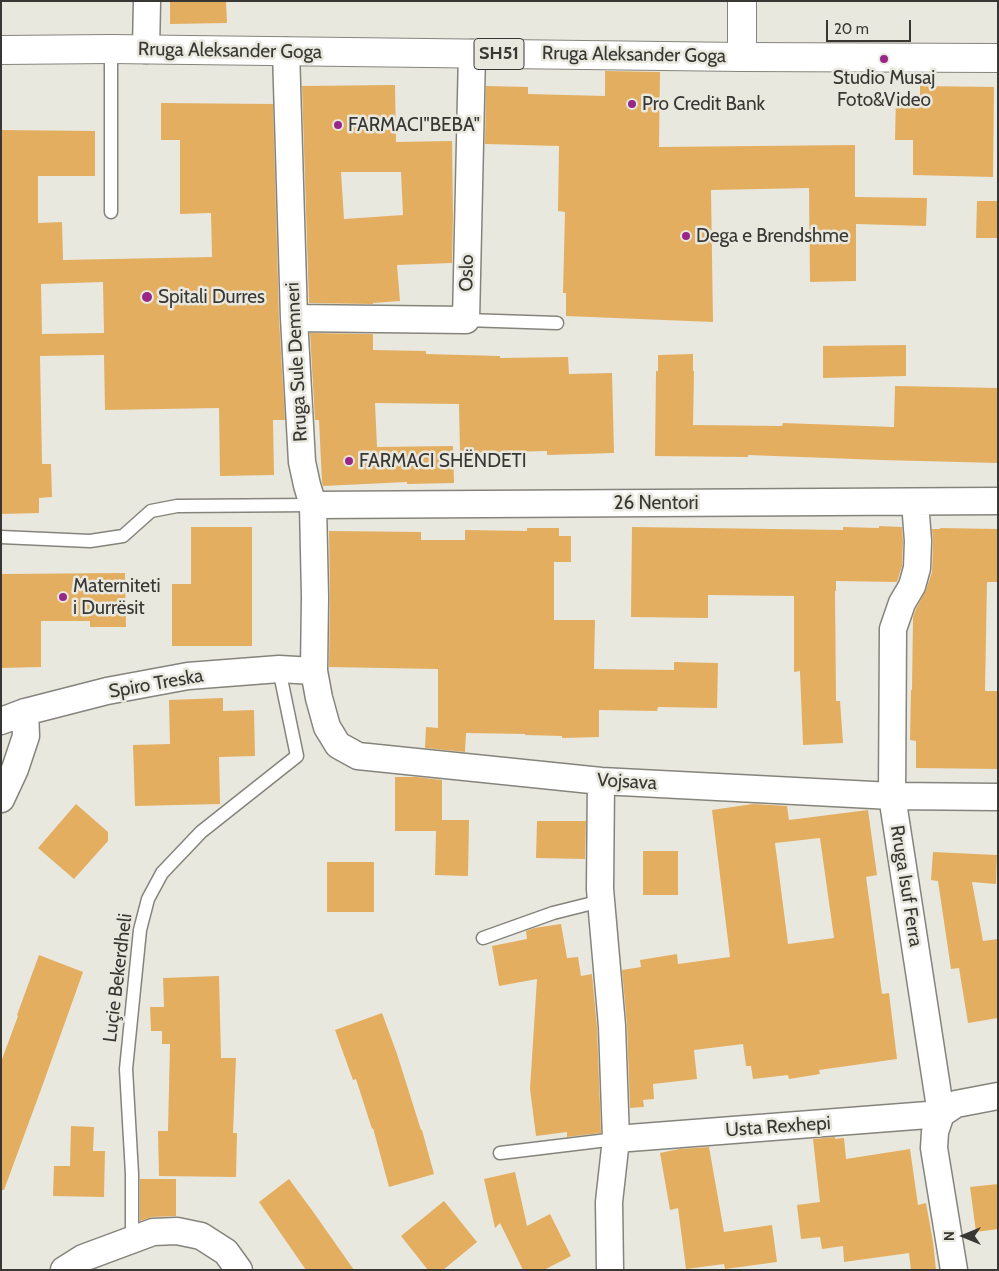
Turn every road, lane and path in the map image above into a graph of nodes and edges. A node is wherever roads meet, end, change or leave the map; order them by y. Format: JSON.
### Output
{"nodes":[{"id":1,"x":147,"y":1,"type":"edge"},
{"id":2,"x":742,"y":1,"type":"edge"},
{"id":3,"x":111,"y":49,"type":"junction"},
{"id":4,"x":1,"y":50,"type":"edge"},
{"id":5,"x":146,"y":50,"type":"junction"},
{"id":6,"x":286,"y":51,"type":"junction"},
{"id":7,"x":472,"y":54,"type":"junction"},
{"id":8,"x":742,"y":57,"type":"junction"},
{"id":9,"x":998,"y":58,"type":"edge"},
{"id":10,"x":111,"y":212,"type":"dead end"},
{"id":11,"x":294,"y":318,"type":"junction"},
{"id":12,"x":466,"y":320,"type":"junction"},
{"id":13,"x":557,"y":323,"type":"dead end"},
{"id":14,"x":998,"y":501,"type":"edge"},
{"id":15,"x":915,"y":502,"type":"junction"},
{"id":16,"x":313,"y":505,"type":"junction"},
{"id":17,"x":1,"y":537,"type":"edge"},
{"id":18,"x":279,"y":669,"type":"junction"},
{"id":19,"x":314,"y":671,"type":"junction"},
{"id":20,"x":13,"y":717,"type":"edge"},
{"id":21,"x":601,"y":781,"type":"junction"},
{"id":22,"x":892,"y":796,"type":"junction"},
{"id":23,"x":998,"y":797,"type":"edge"},
{"id":24,"x":1,"y":799,"type":"edge"},
{"id":25,"x":601,"y":901,"type":"junction"},
{"id":26,"x":483,"y":938,"type":"dead end"},
{"id":27,"x":998,"y":1096,"type":"edge"},
{"id":28,"x":941,"y":1114,"type":"junction"},
{"id":29,"x":616,"y":1139,"type":"junction"},
{"id":30,"x":500,"y":1153,"type":"dead end"},
{"id":31,"x":132,"y":1239,"type":"junction"},
{"id":32,"x":64,"y":1270,"type":"edge"},
{"id":33,"x":240,"y":1270,"type":"edge"},
{"id":34,"x":610,"y":1270,"type":"edge"},
{"id":35,"x":954,"y":1270,"type":"edge"}],
"edges":[{"from":1,"to":5,"type":"street"},
{"from":2,"to":8,"type":"main road"},
{"from":3,"to":4,"type":"main road","name":"Rruga Aleksander Goga","number":"SH51"},
{"from":3,"to":5,"type":"main road","name":"Rruga Aleksander Goga","number":"SH51"},
{"from":3,"to":10,"type":"lane"},
{"from":5,"to":6,"type":"main road","name":"Rruga Aleksander Goga","number":"SH51"},
{"from":6,"to":7,"type":"main road","name":"Rruga Aleksander Goga","number":"SH51"},
{"from":6,"to":11,"type":"street","name":"Rruga Sule Demneri"},
{"from":7,"to":8,"type":"main road","name":"Rruga Aleksander Goga","number":"SH51"},
{"from":7,"to":12,"type":"street","name":"Oslo"},
{"from":8,"to":9,"type":"main road","name":"Rruga Aleksander Goga","number":"SH51"},
{"from":11,"to":12,"type":"street"},
{"from":11,"to":16,"type":"street","name":"Rruga Sule Demneri"},
{"from":12,"to":13,"type":"lane"},
{"from":14,"to":15,"type":"street","name":"26 Nentori"},
{"from":15,"to":16,"type":"street","name":"26 Nentori"},
{"from":15,"to":22,"type":"street","name":"Rruga Isuf Ferra"},
{"from":16,"to":17,"type":"lane"},
{"from":16,"to":19,"type":"street","name":"Rruga Sule Demneri"},
{"from":18,"to":19,"type":"street","name":"Spiro Treska"},
{"from":18,"to":20,"type":"street","name":"Spiro Treska"},
{"from":18,"to":31,"type":"lane","name":"Luçie Bekerdheli"},
{"from":19,"to":21,"type":"street","name":"Vojsava"},
{"from":20,"to":24,"type":"street"},
{"from":21,"to":22,"type":"street","name":"Vojsava"},
{"from":21,"to":25,"type":"street"},
{"from":22,"to":23,"type":"street","name":"Vojsava"},
{"from":22,"to":28,"type":"street","name":"Rruga Isuf Ferra"},
{"from":25,"to":26,"type":"lane"},
{"from":25,"to":29,"type":"street"},
{"from":27,"to":28,"type":"street"},
{"from":28,"to":29,"type":"street","name":"Usta Rexhepi"},
{"from":28,"to":35,"type":"street","name":"Rruga Isuf Ferra"},
{"from":29,"to":30,"type":"lane"},
{"from":29,"to":34,"type":"street"},
{"from":31,"to":32,"type":"street"},
{"from":31,"to":33,"type":"street"}]}
